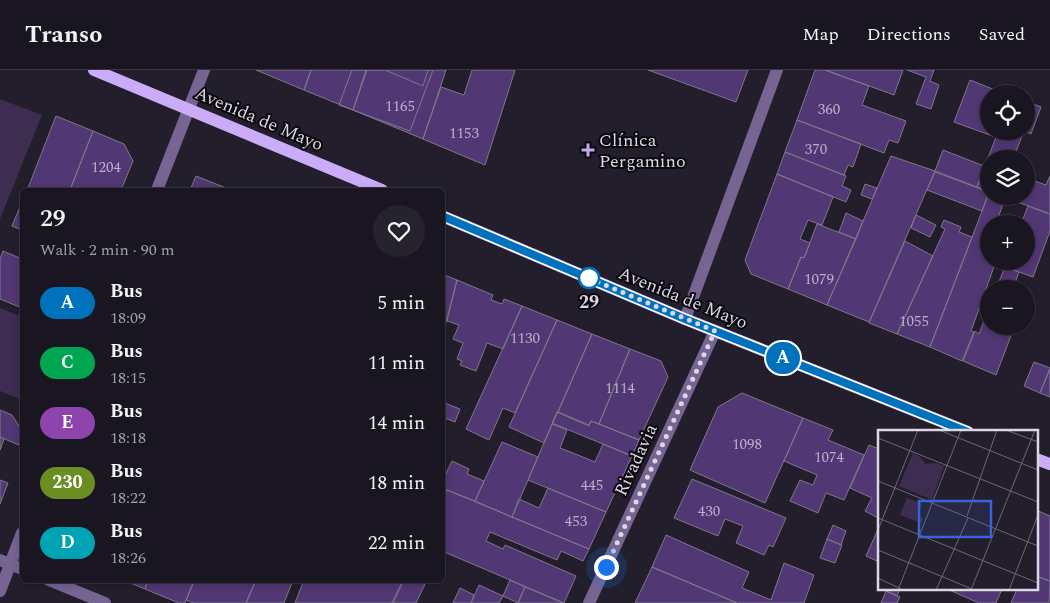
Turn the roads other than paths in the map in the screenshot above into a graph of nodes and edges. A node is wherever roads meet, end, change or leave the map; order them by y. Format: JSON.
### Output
{"nodes":[{"id":1,"x":94,"y":70,"type":"edge"},
{"id":2,"x":204,"y":70,"type":"edge"},
{"id":3,"x":778,"y":70,"type":"edge"},
{"id":4,"x":189,"y":108,"type":"junction"},
{"id":5,"x":158,"y":188,"type":"edge"},
{"id":6,"x":377,"y":188,"type":"edge"},
{"id":7,"x":445,"y":217,"type":"edge"},
{"id":8,"x":685,"y":319,"type":"junction"},
{"id":9,"x":715,"y":331,"type":"junction"},
{"id":10,"x":963,"y":430,"type":"edge"},
{"id":11,"x":1038,"y":460,"type":"edge"},
{"id":12,"x":1050,"y":464,"type":"edge"},
{"id":13,"x":20,"y":539,"type":"edge"},
{"id":14,"x":11,"y":565,"type":"edge"},
{"id":15,"x":56,"y":583,"type":"edge"},
{"id":16,"x":0,"y":591,"type":"edge"},
{"id":17,"x":106,"y":603,"type":"edge"},
{"id":18,"x":589,"y":603,"type":"edge"}],
"edges":[{"from":1,"to":4,"type":"main road","name":"Avenida de Mayo"},
{"from":2,"to":4,"type":"street"},
{"from":3,"to":8,"type":"street"},
{"from":4,"to":5,"type":"street"},
{"from":4,"to":6,"type":"main road","name":"Avenida de Mayo"},
{"from":7,"to":8,"type":"main road","name":"Avenida de Mayo"},
{"from":8,"to":9,"type":"main road","name":"Avenida de Mayo"},
{"from":9,"to":10,"type":"main road","name":"Avenida de Mayo"},
{"from":9,"to":18,"type":"street","name":"Rivadavia"},
{"from":11,"to":12,"type":"main road"},
{"from":13,"to":14,"type":"street"},
{"from":14,"to":16,"type":"street"},
{"from":15,"to":17,"type":"street"}]}
